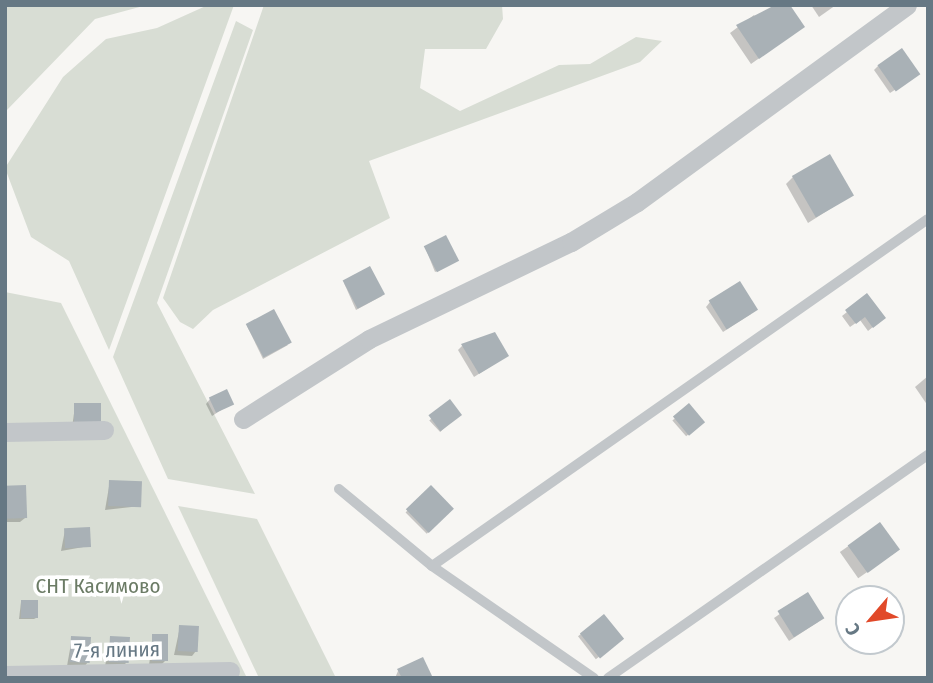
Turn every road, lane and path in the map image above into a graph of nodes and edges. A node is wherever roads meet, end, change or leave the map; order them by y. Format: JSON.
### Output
{"nodes":[{"id":1,"x":907,"y":5,"type":"edge"},
{"id":2,"x":928,"y":219,"type":"edge"},
{"id":3,"x":243,"y":419,"type":"dead end"},
{"id":4,"x":104,"y":430,"type":"dead end"},
{"id":5,"x":5,"y":432,"type":"edge"},
{"id":6,"x":928,"y":455,"type":"edge"},
{"id":7,"x":340,"y":489,"type":"dead end"},
{"id":8,"x":432,"y":566,"type":"junction"},
{"id":9,"x":230,"y":671,"type":"dead end"},
{"id":10,"x":5,"y":675,"type":"edge"},
{"id":11,"x":594,"y":678,"type":"edge"},
{"id":12,"x":608,"y":678,"type":"edge"}],
"edges":[{"from":1,"to":3,"type":"street"},
{"from":2,"to":8,"type":"lane"},
{"from":4,"to":5,"type":"street"},
{"from":6,"to":12,"type":"lane"},
{"from":7,"to":8,"type":"lane"},
{"from":8,"to":11,"type":"lane"},
{"from":9,"to":10,"type":"street","name":"7-я линия"}]}
